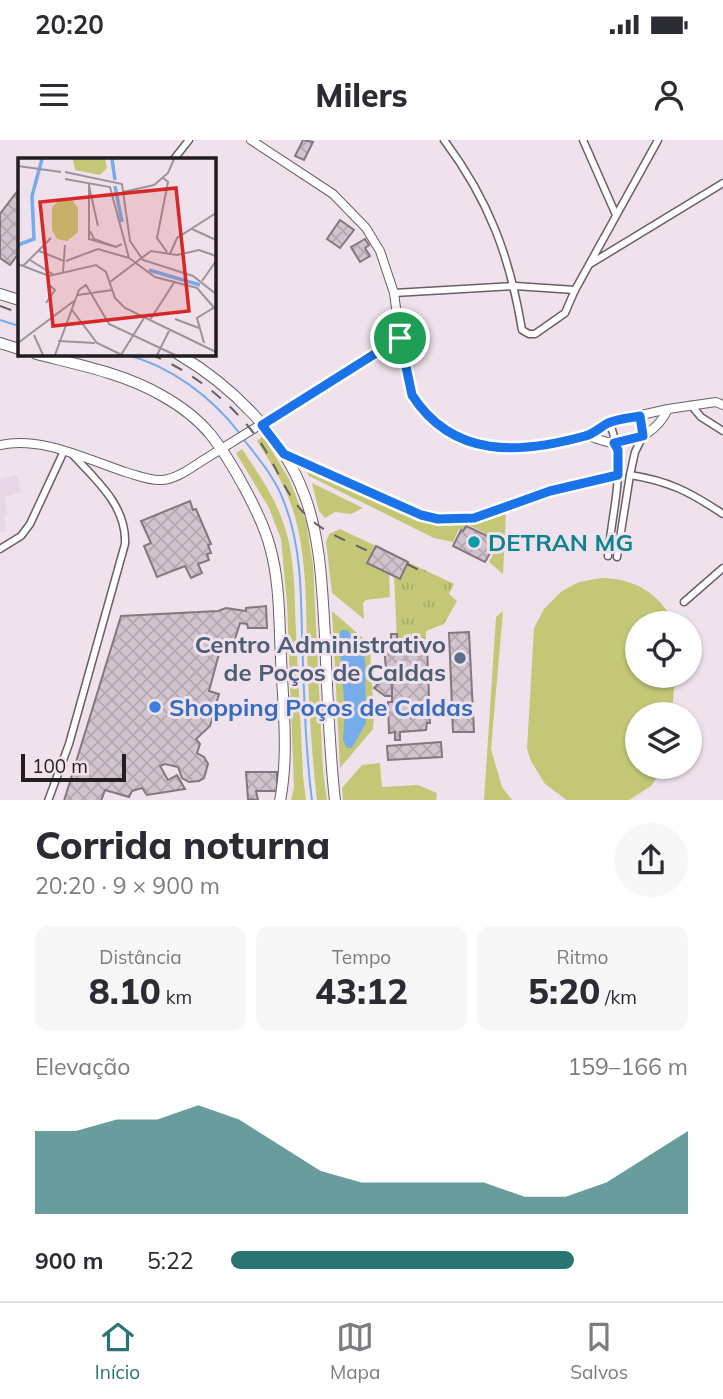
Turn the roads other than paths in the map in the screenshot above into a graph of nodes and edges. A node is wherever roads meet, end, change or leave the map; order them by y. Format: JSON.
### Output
{"nodes":[{"id":1,"x":189,"y":140,"type":"edge"},
{"id":2,"x":251,"y":140,"type":"edge"},
{"id":3,"x":444,"y":140,"type":"edge"},
{"id":4,"x":583,"y":140,"type":"edge"},
{"id":5,"x":658,"y":140,"type":"edge"},
{"id":6,"x":175,"y":158,"type":"edge"},
{"id":7,"x":723,"y":183,"type":"edge"},
{"id":8,"x":616,"y":215,"type":"junction"},
{"id":9,"x":589,"y":265,"type":"junction"},
{"id":10,"x":515,"y":286,"type":"junction"},
{"id":11,"x":575,"y":290,"type":"junction"},
{"id":12,"x":394,"y":293,"type":"junction"},
{"id":13,"x":0,"y":294,"type":"edge"},
{"id":14,"x":18,"y":300,"type":"edge"},
{"id":15,"x":0,"y":343,"type":"edge"},
{"id":16,"x":401,"y":343,"type":"junction"},
{"id":17,"x":18,"y":349,"type":"edge"},
{"id":18,"x":40,"y":355,"type":"edge"},
{"id":19,"x":179,"y":355,"type":"edge"},
{"id":20,"x":691,"y":405,"type":"junction"},
{"id":21,"x":723,"y":405,"type":"edge"},
{"id":22,"x":668,"y":409,"type":"junction"},
{"id":23,"x":640,"y":416,"type":"junction"},
{"id":24,"x":610,"y":422,"type":"junction"},
{"id":25,"x":262,"y":425,"type":"junction"},
{"id":26,"x":723,"y":431,"type":"edge"},
{"id":27,"x":588,"y":436,"type":"junction"},
{"id":28,"x":643,"y":436,"type":"junction"},
{"id":29,"x":614,"y":443,"type":"junction"},
{"id":30,"x":0,"y":445,"type":"edge"},
{"id":31,"x":220,"y":449,"type":"junction"},
{"id":32,"x":68,"y":453,"type":"junction"},
{"id":33,"x":284,"y":454,"type":"junction"},
{"id":34,"x":618,"y":475,"type":"junction"},
{"id":35,"x":630,"y":475,"type":"junction"},
{"id":36,"x":723,"y":514,"type":"edge"},
{"id":37,"x":0,"y":549,"type":"edge"},
{"id":38,"x":608,"y":556,"type":"dead end"},
{"id":39,"x":617,"y":557,"type":"dead end"},
{"id":40,"x":723,"y":568,"type":"edge"},
{"id":41,"x":684,"y":602,"type":"dead end"},
{"id":42,"x":48,"y":800,"type":"edge"},
{"id":43,"x":280,"y":800,"type":"edge"},
{"id":44,"x":335,"y":800,"type":"edge"}],
"edges":[{"from":1,"to":6,"type":"street"},
{"from":2,"to":12,"type":"street"},
{"from":3,"to":10,"type":"street"},
{"from":4,"to":8,"type":"street"},
{"from":5,"to":8,"type":"street"},
{"from":7,"to":9,"type":"street"},
{"from":8,"to":9,"type":"street"},
{"from":9,"to":11,"type":"street"},
{"from":10,"to":11,"type":"street"},
{"from":10,"to":11,"type":"street"},
{"from":10,"to":12,"type":"street"},
{"from":12,"to":16,"type":"street"},
{"from":13,"to":14,"type":"main road"},
{"from":15,"to":17,"type":"main road"},
{"from":16,"to":25,"type":"street"},
{"from":16,"to":27,"type":"street"},
{"from":18,"to":31,"type":"main road"},
{"from":19,"to":25,"type":"main road"},
{"from":20,"to":21,"type":"street"},
{"from":20,"to":22,"type":"street"},
{"from":20,"to":26,"type":"street"},
{"from":22,"to":23,"type":"street"},
{"from":22,"to":28,"type":"street"},
{"from":23,"to":24,"type":"street"},
{"from":23,"to":28,"type":"street"},
{"from":24,"to":27,"type":"street"},
{"from":24,"to":29,"type":"street"},
{"from":25,"to":31,"type":"street"},
{"from":25,"to":33,"type":"main road"},
{"from":27,"to":29,"type":"street"},
{"from":28,"to":29,"type":"street"},
{"from":28,"to":35,"type":"street"},
{"from":29,"to":34,"type":"street"},
{"from":30,"to":32,"type":"street"},
{"from":31,"to":32,"type":"street"},
{"from":31,"to":43,"type":"main road"},
{"from":32,"to":37,"type":"street"},
{"from":32,"to":42,"type":"street"},
{"from":33,"to":34,"type":"street"},
{"from":33,"to":44,"type":"main road"},
{"from":34,"to":38,"type":"street"},
{"from":35,"to":36,"type":"street"},
{"from":35,"to":39,"type":"street"},
{"from":40,"to":41,"type":"street"}]}
